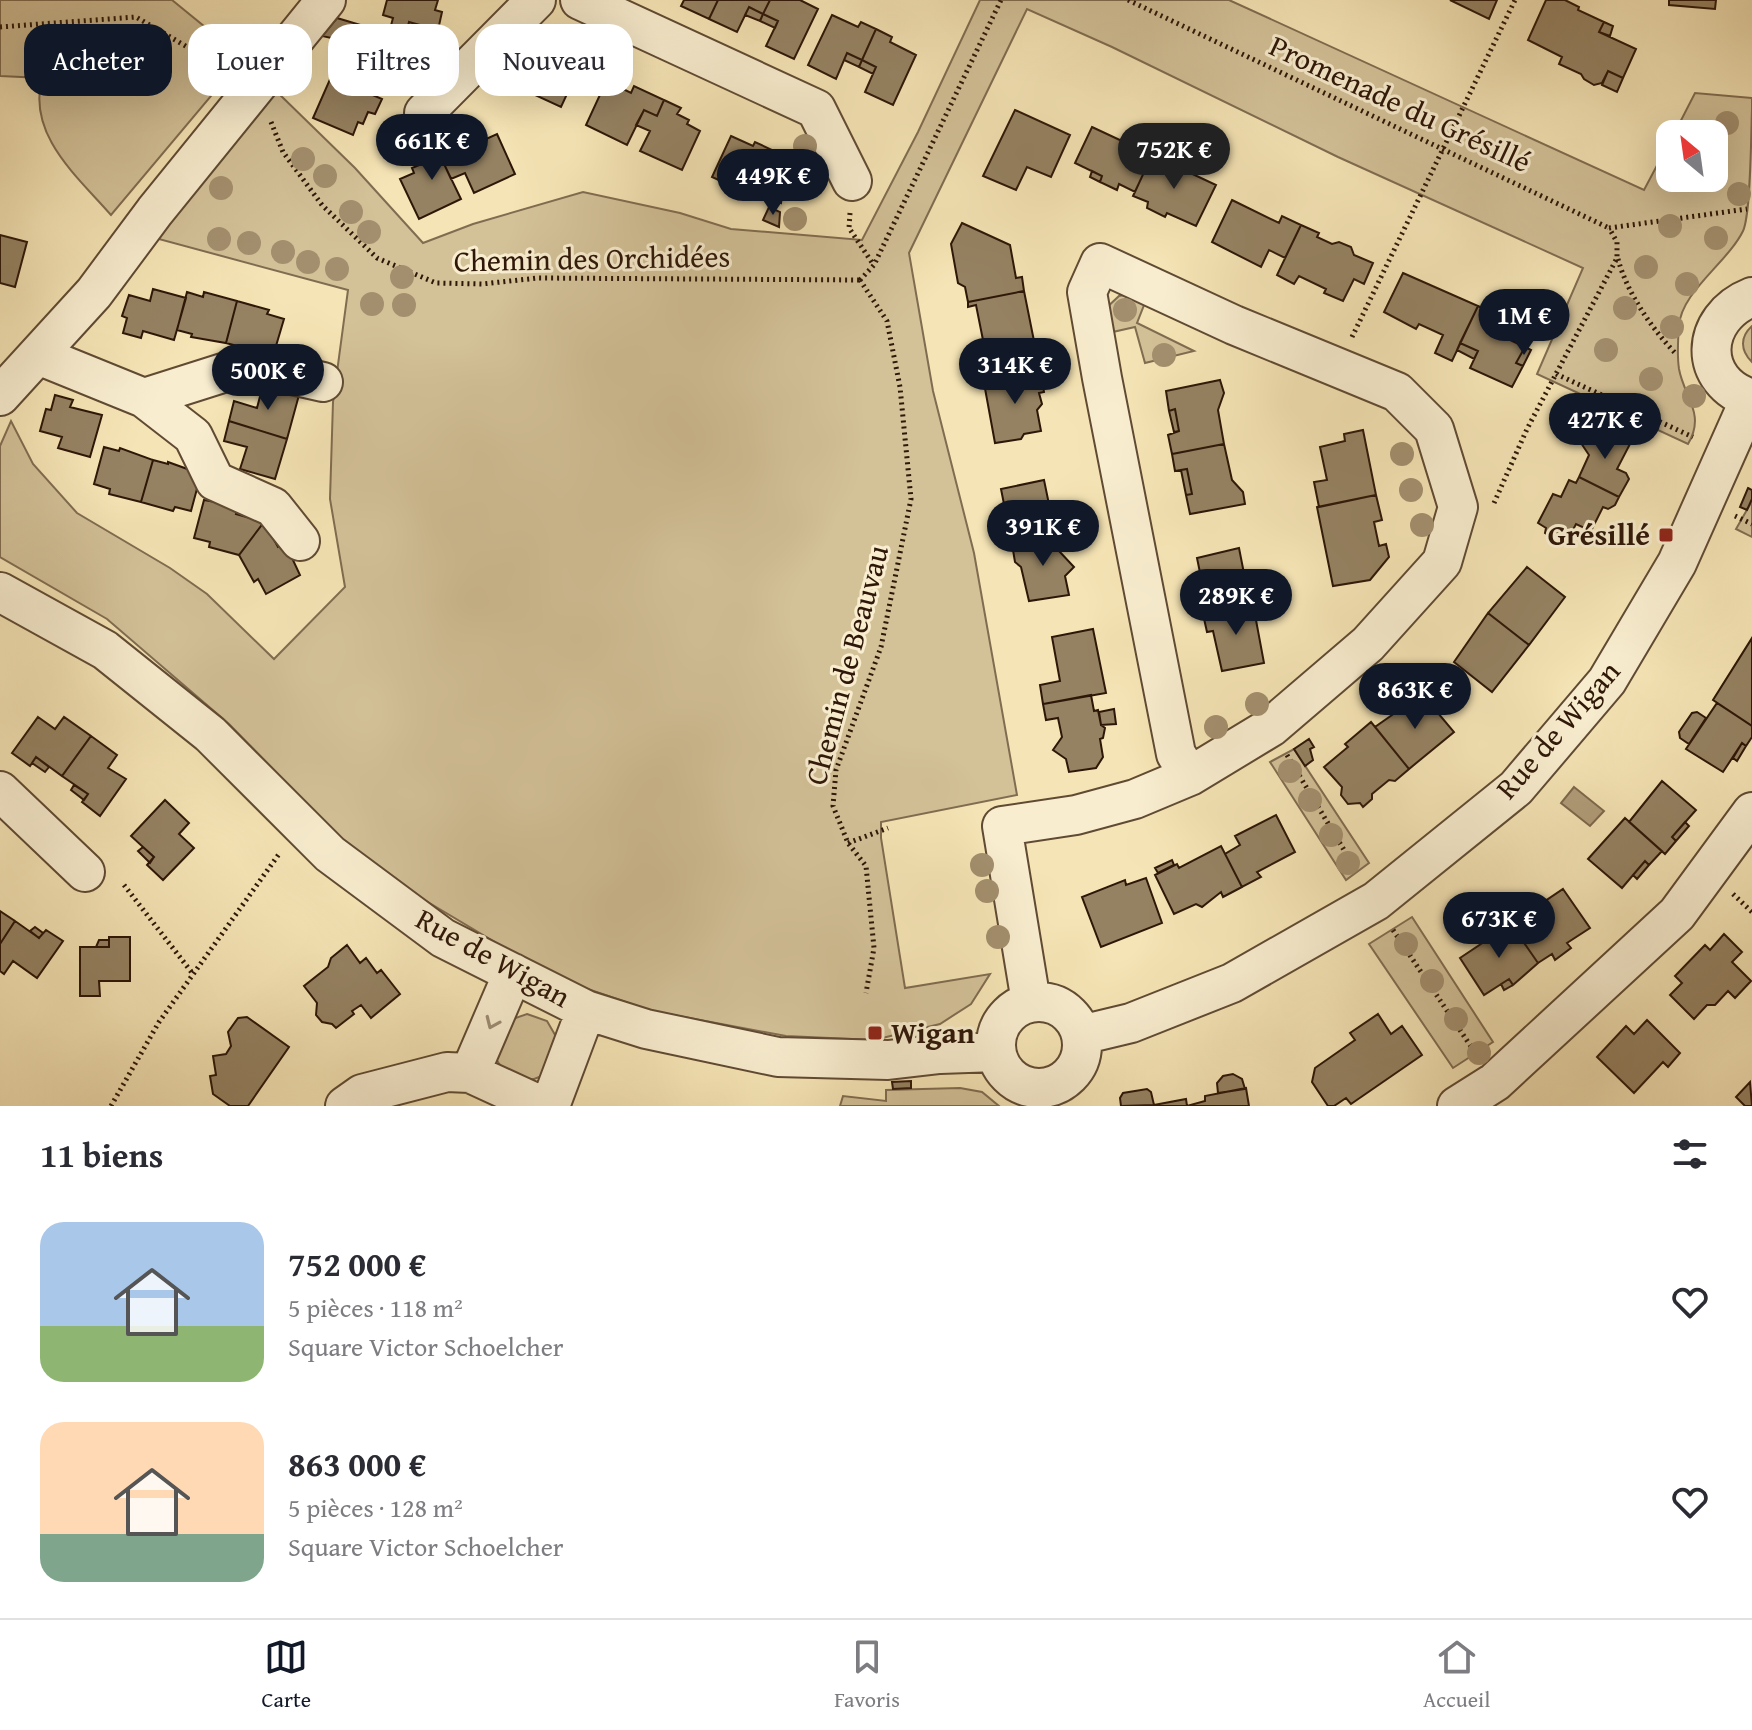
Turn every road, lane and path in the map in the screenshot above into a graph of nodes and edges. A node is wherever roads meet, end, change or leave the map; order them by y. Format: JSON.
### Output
{"nodes":[{"id":1,"x":326,"y":0,"type":"edge"},
{"id":2,"x":536,"y":0,"type":"edge"},
{"id":3,"x":580,"y":0,"type":"edge"},
{"id":4,"x":1001,"y":0,"type":"edge"},
{"id":5,"x":1128,"y":0,"type":"edge"},
{"id":6,"x":1515,"y":0,"type":"edge"},
{"id":7,"x":0,"y":27,"type":"edge"},
{"id":8,"x":188,"y":48,"type":"edge"},
{"id":9,"x":424,"y":113,"type":"dead end"},
{"id":10,"x":268,"y":115,"type":"dead end"},
{"id":11,"x":1442,"y":149,"type":"junction"},
{"id":12,"x":852,"y":181,"type":"joint"},
{"id":13,"x":1747,"y":209,"type":"dead end"},
{"id":14,"x":1609,"y":228,"type":"junction"},
{"id":15,"x":1617,"y":258,"type":"junction"},
{"id":16,"x":874,"y":265,"type":"junction"},
{"id":17,"x":860,"y":280,"type":"junction"},
{"id":18,"x":1752,"y":297,"type":"edge"},
{"id":19,"x":1351,"y":338,"type":"dead end"},
{"id":20,"x":38,"y":355,"type":"junction"},
{"id":21,"x":1680,"y":358,"type":"dead end"},
{"id":22,"x":1556,"y":374,"type":"junction"},
{"id":23,"x":323,"y":382,"type":"dead end"},
{"id":24,"x":0,"y":396,"type":"edge"},
{"id":25,"x":144,"y":398,"type":"junction"},
{"id":26,"x":1751,"y":399,"type":"edge"},
{"id":27,"x":1701,"y":441,"type":"dead end"},
{"id":28,"x":1493,"y":504,"type":"dead end"},
{"id":29,"x":1730,"y":513,"type":"dead end"},
{"id":30,"x":1752,"y":524,"type":"edge"},
{"id":31,"x":300,"y":541,"type":"dead end"},
{"id":32,"x":0,"y":592,"type":"edge"},
{"id":33,"x":1283,"y":748,"type":"dead end"},
{"id":34,"x":1190,"y":776,"type":"junction"},
{"id":35,"x":0,"y":791,"type":"edge"},
{"id":36,"x":1752,"y":812,"type":"edge"},
{"id":37,"x":888,"y":828,"type":"dead end"},
{"id":38,"x":848,"y":843,"type":"junction"},
{"id":39,"x":284,"y":847,"type":"dead end"},
{"id":40,"x":1357,"y":871,"type":"dead end"},
{"id":41,"x":85,"y":872,"type":"dead end"},
{"id":42,"x":124,"y":885,"type":"dead end"},
{"id":43,"x":1723,"y":885,"type":"dead end"},
{"id":44,"x":1752,"y":912,"type":"edge"},
{"id":45,"x":1391,"y":927,"type":"dead end"},
{"id":46,"x":513,"y":973,"type":"junction"},
{"id":47,"x":193,"y":974,"type":"junction"},
{"id":48,"x":866,"y":993,"type":"dead end"},
{"id":49,"x":1031,"y":1002,"type":"junction"},
{"id":50,"x":586,"y":1010,"type":"junction"},
{"id":51,"x":1081,"y":1035,"type":"junction"},
{"id":52,"x":996,"y":1052,"type":"junction"},
{"id":53,"x":470,"y":1073,"type":"junction"},
{"id":54,"x":1495,"y":1082,"type":"edge"},
{"id":55,"x":1050,"y":1097,"type":"edge"},
{"id":56,"x":111,"y":1106,"type":"edge"},
{"id":57,"x":345,"y":1106,"type":"edge"},
{"id":58,"x":542,"y":1106,"type":"edge"},
{"id":59,"x":550,"y":1106,"type":"edge"},
{"id":60,"x":1457,"y":1106,"type":"edge"}],
"edges":[{"from":1,"to":20,"type":"street"},
{"from":2,"to":9,"type":"street"},
{"from":3,"to":12,"type":"street"},
{"from":4,"to":16,"type":"path"},
{"from":5,"to":11,"type":"path","name":"Promenade du Grésillé"},
{"from":6,"to":11,"type":"path"},
{"from":7,"to":8,"type":"path"},
{"from":10,"to":17,"type":"path","name":"Chemin des Orchidées"},
{"from":11,"to":14,"type":"path","name":"Promenade du Grésillé"},
{"from":11,"to":19,"type":"path"},
{"from":12,"to":16,"type":"path"},
{"from":13,"to":14,"type":"path"},
{"from":14,"to":15,"type":"path"},
{"from":15,"to":21,"type":"path"},
{"from":15,"to":22,"type":"path"},
{"from":16,"to":17,"type":"path"},
{"from":17,"to":38,"type":"path","name":"Chemin de Beauvau"},
{"from":18,"to":26,"type":"street"},
{"from":20,"to":24,"type":"street"},
{"from":20,"to":25,"type":"street"},
{"from":22,"to":27,"type":"path"},
{"from":22,"to":28,"type":"path"},
{"from":23,"to":25,"type":"street"},
{"from":25,"to":31,"type":"street"},
{"from":26,"to":51,"type":"street","name":"Rue de Wigan"},
{"from":29,"to":30,"type":"path"},
{"from":32,"to":46,"type":"street","name":"Rue de Wigan"},
{"from":33,"to":40,"type":"path"},
{"from":34,"to":34,"type":"street"},
{"from":34,"to":49,"type":"street"},
{"from":35,"to":41,"type":"street"},
{"from":36,"to":54,"type":"street"},
{"from":37,"to":38,"type":"path"},
{"from":38,"to":48,"type":"path","name":"Chemin de Beauvau"},
{"from":39,"to":47,"type":"path"},
{"from":42,"to":47,"type":"path"},
{"from":43,"to":44,"type":"path"},
{"from":45,"to":54,"type":"path"},
{"from":46,"to":50,"type":"street","name":"Rue de Wigan"},
{"from":46,"to":53,"type":"street","one_way":true},
{"from":47,"to":56,"type":"path"},
{"from":49,"to":51,"type":"street"},
{"from":49,"to":52,"type":"street"},
{"from":50,"to":52,"type":"street","name":"Rue de Wigan"},
{"from":50,"to":59,"type":"street"},
{"from":51,"to":55,"type":"street"},
{"from":52,"to":55,"type":"street"},
{"from":53,"to":57,"type":"street"},
{"from":53,"to":58,"type":"street"},
{"from":54,"to":60,"type":"street"}]}
